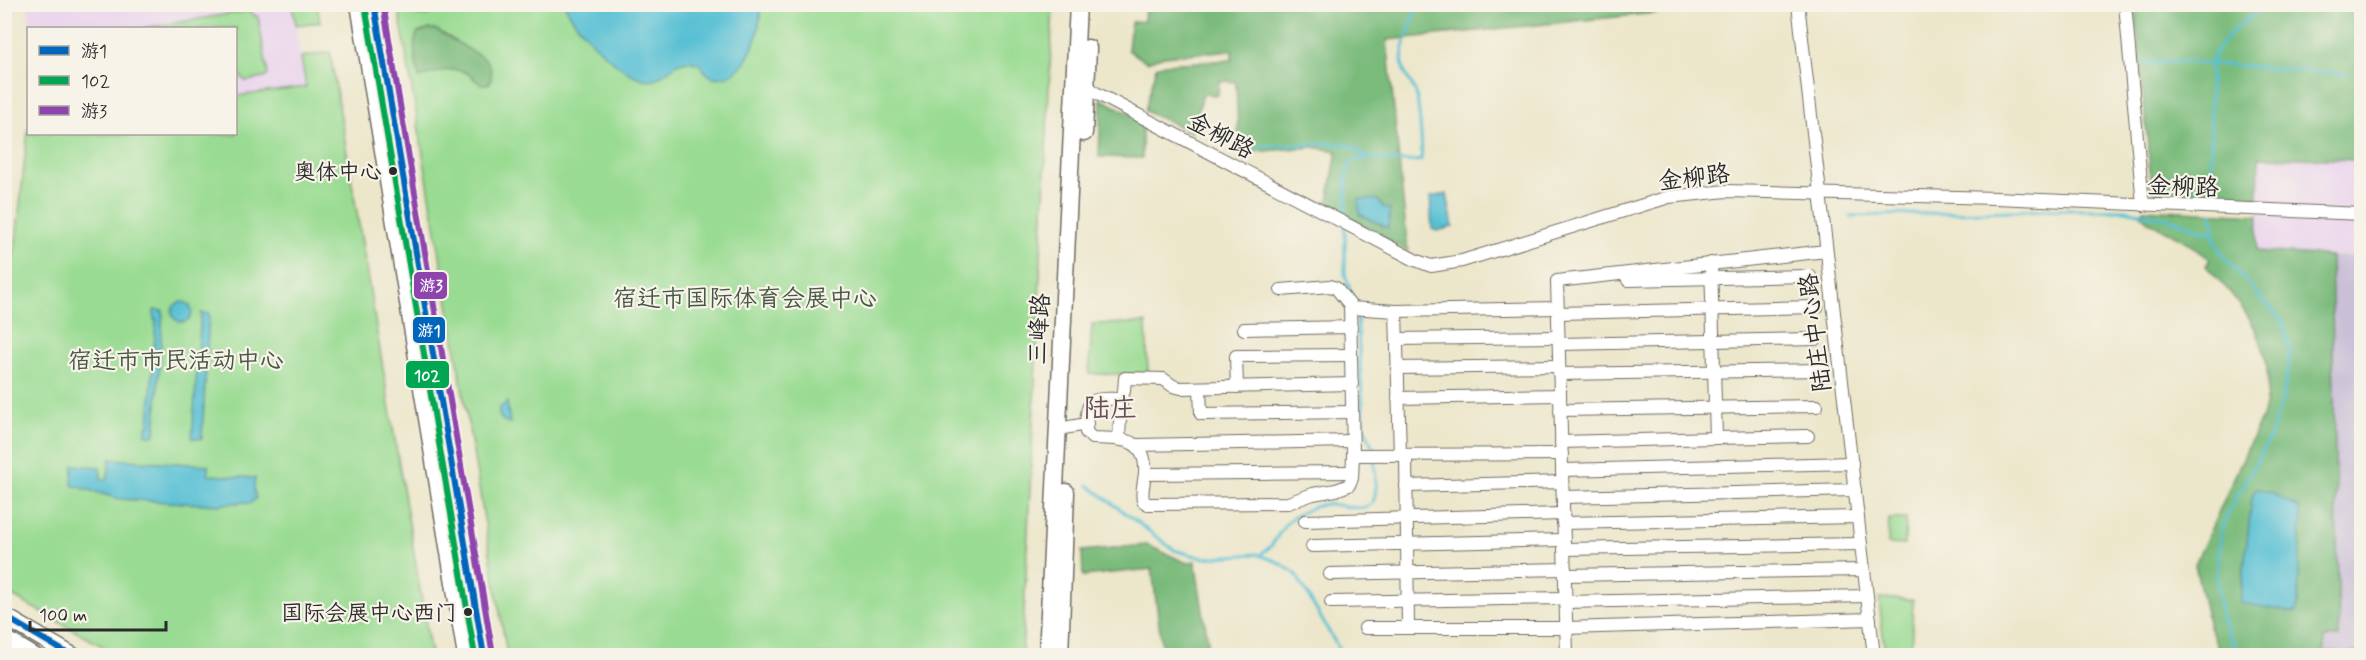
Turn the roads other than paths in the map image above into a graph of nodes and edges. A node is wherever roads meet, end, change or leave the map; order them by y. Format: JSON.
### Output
{"nodes":[{"id":1,"x":359,"y":4,"type":"edge"},
{"id":2,"x":374,"y":4,"type":"edge"},
{"id":3,"x":1078,"y":4,"type":"edge"},
{"id":4,"x":1089,"y":4,"type":"edge"},
{"id":5,"x":1798,"y":4,"type":"edge"},
{"id":6,"x":2125,"y":4,"type":"edge"},
{"id":7,"x":1086,"y":84,"type":"junction"},
{"id":8,"x":1820,"y":194,"type":"junction"},
{"id":9,"x":2143,"y":205,"type":"junction"},
{"id":10,"x":2361,"y":214,"type":"edge"},
{"id":11,"x":1826,"y":250,"type":"junction"},
{"id":12,"x":1711,"y":263,"type":"junction"},
{"id":13,"x":1616,"y":274,"type":"junction"},
{"id":14,"x":1810,"y":276,"type":"dead end"},
{"id":15,"x":1711,"y":278,"type":"junction"},
{"id":16,"x":1281,"y":290,"type":"dead end"},
{"id":17,"x":1350,"y":308,"type":"junction"},
{"id":18,"x":1817,"y":308,"type":"dead end"},
{"id":19,"x":1712,"y":310,"type":"junction"},
{"id":20,"x":1396,"y":311,"type":"junction"},
{"id":21,"x":1558,"y":311,"type":"junction"},
{"id":22,"x":1351,"y":327,"type":"junction"},
{"id":23,"x":1244,"y":329,"type":"dead end"},
{"id":24,"x":1396,"y":339,"type":"junction"},
{"id":25,"x":1816,"y":339,"type":"dead end"},
{"id":26,"x":1558,"y":341,"type":"junction"},
{"id":27,"x":1713,"y":341,"type":"junction"},
{"id":28,"x":1351,"y":355,"type":"junction"},
{"id":29,"x":1397,"y":368,"type":"junction"},
{"id":30,"x":1559,"y":370,"type":"junction"},
{"id":31,"x":1823,"y":370,"type":"dead end"},
{"id":32,"x":1714,"y":373,"type":"junction"},
{"id":33,"x":1352,"y":384,"type":"junction"},
{"id":34,"x":1237,"y":387,"type":"junction"},
{"id":35,"x":1200,"y":388,"type":"junction"},
{"id":36,"x":1560,"y":395,"type":"junction"},
{"id":37,"x":1398,"y":398,"type":"junction"},
{"id":38,"x":1120,"y":399,"type":"junction"},
{"id":39,"x":1817,"y":406,"type":"dead end"},
{"id":40,"x":1715,"y":408,"type":"junction"},
{"id":41,"x":1560,"y":410,"type":"junction"},
{"id":42,"x":1352,"y":412,"type":"junction"},
{"id":43,"x":1087,"y":424,"type":"junction"},
{"id":44,"x":1064,"y":428,"type":"junction"},
{"id":45,"x":1808,"y":436,"type":"dead end"},
{"id":46,"x":1716,"y":438,"type":"junction"},
{"id":47,"x":1119,"y":439,"type":"junction"},
{"id":48,"x":1352,"y":441,"type":"junction"},
{"id":49,"x":1137,"y":445,"type":"junction"},
{"id":50,"x":1561,"y":448,"type":"junction"},
{"id":51,"x":1353,"y":455,"type":"junction"},
{"id":52,"x":1403,"y":455,"type":"junction"},
{"id":53,"x":1852,"y":463,"type":"junction"},
{"id":54,"x":1352,"y":471,"type":"junction"},
{"id":55,"x":1145,"y":474,"type":"junction"},
{"id":56,"x":1562,"y":476,"type":"junction"},
{"id":57,"x":1406,"y":486,"type":"junction"},
{"id":58,"x":1855,"y":490,"type":"junction"},
{"id":59,"x":1563,"y":497,"type":"junction"},
{"id":60,"x":1858,"y":517,"type":"junction"},
{"id":61,"x":1406,"y":519,"type":"junction"},
{"id":62,"x":1563,"y":519,"type":"junction"},
{"id":63,"x":1305,"y":521,"type":"dead end"},
{"id":64,"x":1407,"y":543,"type":"junction"},
{"id":65,"x":1564,"y":544,"type":"junction"},
{"id":66,"x":1861,"y":544,"type":"junction"},
{"id":67,"x":1312,"y":546,"type":"dead end"},
{"id":68,"x":1864,"y":570,"type":"junction"},
{"id":69,"x":1407,"y":572,"type":"junction"},
{"id":70,"x":1565,"y":572,"type":"junction"},
{"id":71,"x":1330,"y":574,"type":"dead end"},
{"id":72,"x":1868,"y":596,"type":"junction"},
{"id":73,"x":1565,"y":600,"type":"junction"},
{"id":74,"x":1407,"y":601,"type":"junction"},
{"id":75,"x":1331,"y":603,"type":"dead end"},
{"id":76,"x":4,"y":616,"type":"edge"},
{"id":77,"x":1870,"y":619,"type":"junction"},
{"id":78,"x":1408,"y":627,"type":"junction"},
{"id":79,"x":1365,"y":628,"type":"dead end"},
{"id":80,"x":1566,"y":628,"type":"junction"},
{"id":81,"x":4,"y":638,"type":"edge"},
{"id":82,"x":34,"y":656,"type":"edge"},
{"id":83,"x":73,"y":656,"type":"edge"},
{"id":84,"x":466,"y":656,"type":"edge"},
{"id":85,"x":484,"y":656,"type":"edge"},
{"id":86,"x":1047,"y":656,"type":"edge"},
{"id":87,"x":1059,"y":656,"type":"edge"},
{"id":88,"x":1567,"y":656,"type":"edge"},
{"id":89,"x":1874,"y":656,"type":"edge"}],
"edges":[{"from":1,"to":84,"type":"main road"},
{"from":2,"to":85,"type":"main road"},
{"from":3,"to":44,"type":"main road","name":"三峰路"},
{"from":4,"to":7,"type":"main road","name":"三峰路"},
{"from":5,"to":8,"type":"street","name":"陆庄中心路"},
{"from":6,"to":9,"type":"street"},
{"from":7,"to":8,"type":"street","name":"金柳路"},
{"from":7,"to":44,"type":"main road","name":"三峰路"},
{"from":8,"to":9,"type":"street","name":"金柳路"},
{"from":8,"to":11,"type":"street","name":"陆庄中心路"},
{"from":9,"to":10,"type":"street","name":"金柳路"},
{"from":11,"to":12,"type":"street"},
{"from":11,"to":53,"type":"street","name":"陆庄中心路"},
{"from":12,"to":13,"type":"street"},
{"from":12,"to":15,"type":"street"},
{"from":13,"to":15,"type":"street"},
{"from":13,"to":21,"type":"street"},
{"from":14,"to":15,"type":"street"},
{"from":15,"to":19,"type":"street"},
{"from":16,"to":17,"type":"street"},
{"from":17,"to":20,"type":"street"},
{"from":17,"to":22,"type":"street"},
{"from":18,"to":19,"type":"street"},
{"from":19,"to":21,"type":"street"},
{"from":19,"to":27,"type":"street"},
{"from":20,"to":21,"type":"street"},
{"from":20,"to":24,"type":"street"},
{"from":21,"to":26,"type":"street"},
{"from":22,"to":23,"type":"street"},
{"from":22,"to":28,"type":"street"},
{"from":24,"to":26,"type":"street"},
{"from":24,"to":29,"type":"street"},
{"from":25,"to":27,"type":"street"},
{"from":26,"to":27,"type":"street"},
{"from":26,"to":30,"type":"street"},
{"from":27,"to":32,"type":"street"},
{"from":28,"to":33,"type":"street"},
{"from":28,"to":34,"type":"street"},
{"from":29,"to":30,"type":"street"},
{"from":29,"to":37,"type":"street"},
{"from":30,"to":32,"type":"street"},
{"from":30,"to":36,"type":"street"},
{"from":31,"to":32,"type":"street"},
{"from":32,"to":40,"type":"street"},
{"from":33,"to":34,"type":"street"},
{"from":33,"to":42,"type":"street"},
{"from":34,"to":35,"type":"street"},
{"from":35,"to":38,"type":"street"},
{"from":35,"to":42,"type":"street"},
{"from":36,"to":37,"type":"street"},
{"from":36,"to":41,"type":"street"},
{"from":37,"to":52,"type":"street"},
{"from":38,"to":43,"type":"street"},
{"from":38,"to":47,"type":"street"},
{"from":39,"to":40,"type":"street"},
{"from":40,"to":41,"type":"street"},
{"from":40,"to":46,"type":"street"},
{"from":41,"to":50,"type":"street"},
{"from":42,"to":48,"type":"street"},
{"from":43,"to":44,"type":"street"},
{"from":43,"to":47,"type":"street"},
{"from":44,"to":86,"type":"main road","name":"三峰路"},
{"from":44,"to":87,"type":"main road","name":"三峰路"},
{"from":45,"to":46,"type":"street"},
{"from":46,"to":50,"type":"street"},
{"from":47,"to":49,"type":"street"},
{"from":48,"to":49,"type":"street"},
{"from":48,"to":51,"type":"street"},
{"from":49,"to":55,"type":"street"},
{"from":50,"to":52,"type":"street"},
{"from":50,"to":56,"type":"street"},
{"from":51,"to":52,"type":"street"},
{"from":51,"to":54,"type":"street"},
{"from":52,"to":57,"type":"street"},
{"from":53,"to":56,"type":"street"},
{"from":53,"to":58,"type":"street","name":"陆庄中心路"},
{"from":54,"to":55,"type":"street"},
{"from":54,"to":55,"type":"street"},
{"from":56,"to":57,"type":"street"},
{"from":56,"to":59,"type":"street"},
{"from":57,"to":61,"type":"street"},
{"from":58,"to":59,"type":"street"},
{"from":58,"to":60,"type":"street","name":"陆庄中心路"},
{"from":59,"to":62,"type":"street"},
{"from":60,"to":62,"type":"street"},
{"from":60,"to":66,"type":"street","name":"陆庄中心路"},
{"from":61,"to":62,"type":"street"},
{"from":61,"to":63,"type":"street"},
{"from":61,"to":64,"type":"street"},
{"from":62,"to":65,"type":"street"},
{"from":64,"to":65,"type":"street"},
{"from":64,"to":67,"type":"street"},
{"from":64,"to":69,"type":"street"},
{"from":65,"to":66,"type":"street"},
{"from":65,"to":70,"type":"street"},
{"from":66,"to":68,"type":"street","name":"陆庄中心路"},
{"from":68,"to":70,"type":"street"},
{"from":68,"to":72,"type":"street","name":"陆庄中心路"},
{"from":69,"to":70,"type":"street"},
{"from":69,"to":71,"type":"street"},
{"from":69,"to":74,"type":"street"},
{"from":70,"to":73,"type":"street"},
{"from":72,"to":73,"type":"street"},
{"from":72,"to":77,"type":"street","name":"陆庄中心路"},
{"from":73,"to":74,"type":"street"},
{"from":73,"to":80,"type":"street"},
{"from":74,"to":75,"type":"street"},
{"from":74,"to":78,"type":"street"},
{"from":76,"to":83,"type":"main road"},
{"from":77,"to":80,"type":"street"},
{"from":77,"to":89,"type":"street","name":"陆庄中心路"},
{"from":78,"to":79,"type":"street"},
{"from":78,"to":80,"type":"street"},
{"from":80,"to":88,"type":"street"},
{"from":81,"to":82,"type":"main road"}]}
